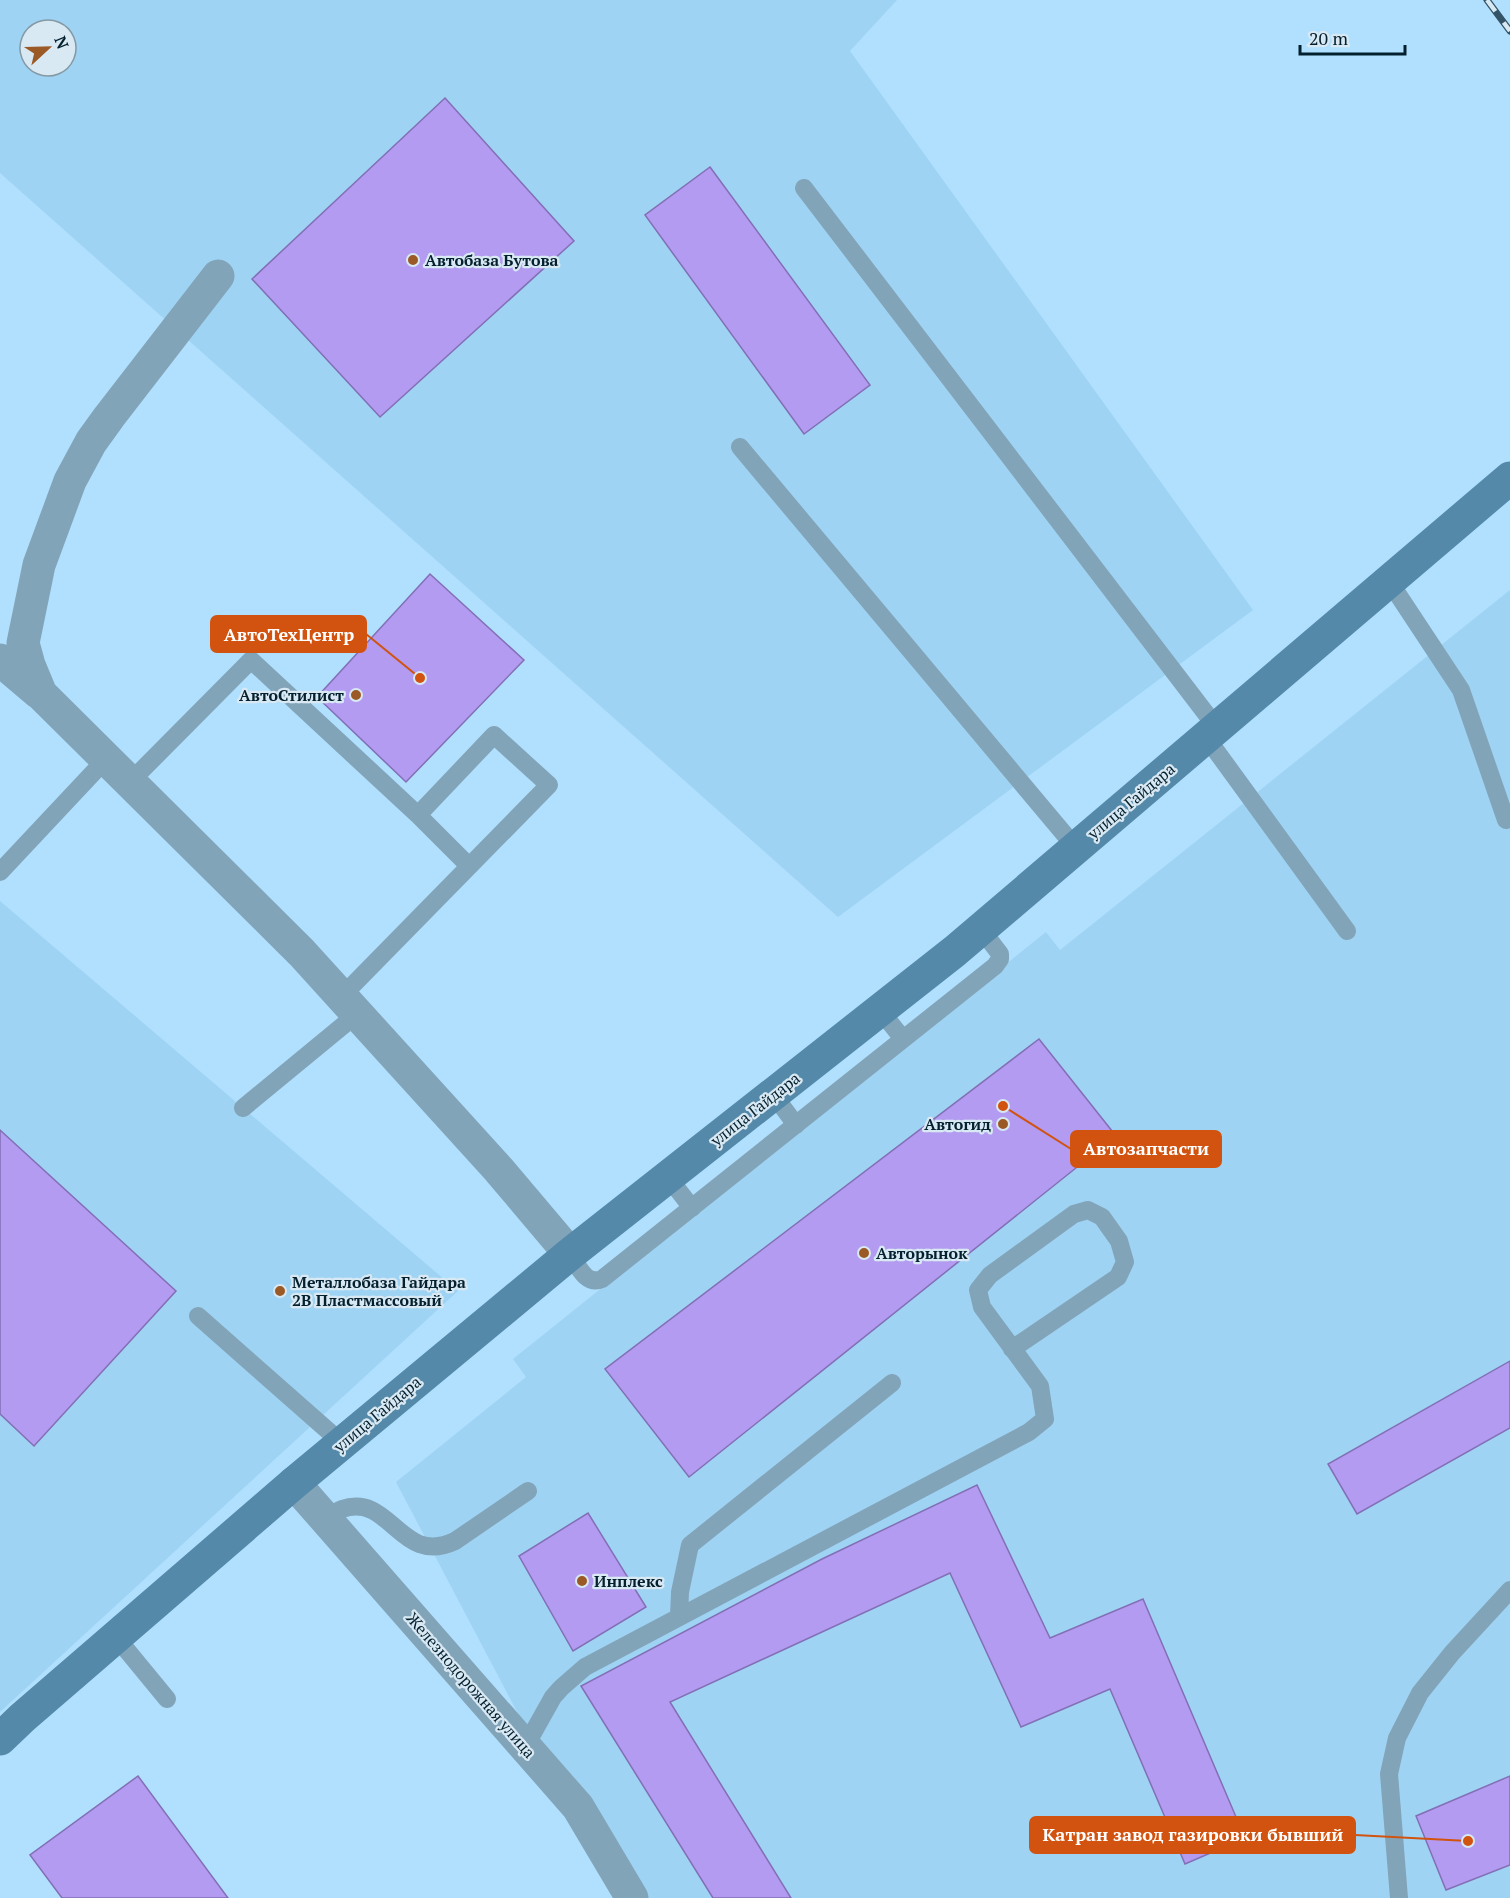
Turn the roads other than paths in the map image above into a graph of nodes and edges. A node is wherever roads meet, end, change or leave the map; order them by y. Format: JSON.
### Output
{"nodes":[{"id":1,"x":804,"y":188,"type":"dead end"},
{"id":2,"x":218,"y":276,"type":"dead end"},
{"id":3,"x":740,"y":447,"type":"dead end"},
{"id":4,"x":1510,"y":478,"type":"edge"},
{"id":5,"x":1389,"y":582,"type":"junction"},
{"id":6,"x":1,"y":664,"type":"edge"},
{"id":7,"x":41,"y":694,"type":"junction"},
{"id":8,"x":1211,"y":733,"type":"junction"},
{"id":9,"x":106,"y":759,"type":"junction"},
{"id":10,"x":129,"y":783,"type":"junction"},
{"id":11,"x":418,"y":815,"type":"junction"},
{"id":12,"x":1506,"y":820,"type":"dead end"},
{"id":13,"x":1076,"y":848,"type":"junction"},
{"id":14,"x":470,"y":866,"type":"junction"},
{"id":15,"x":0,"y":872,"type":"edge"},
{"id":16,"x":981,"y":929,"type":"junction"},
{"id":17,"x":1347,"y":931,"type":"dead end"},
{"id":18,"x":350,"y":1005,"type":"junction"},
{"id":19,"x":880,"y":1010,"type":"junction"},
{"id":20,"x":903,"y":1039,"type":"junction"},
{"id":21,"x":773,"y":1094,"type":"junction"},
{"id":22,"x":243,"y":1108,"type":"dead end"},
{"id":23,"x":796,"y":1125,"type":"junction"},
{"id":24,"x":668,"y":1177,"type":"junction"},
{"id":25,"x":692,"y":1208,"type":"junction"},
{"id":26,"x":570,"y":1254,"type":"junction"},
{"id":27,"x":198,"y":1316,"type":"dead end"},
{"id":28,"x":1012,"y":1348,"type":"junction"},
{"id":29,"x":892,"y":1383,"type":"dead end"},
{"id":30,"x":342,"y":1443,"type":"junction"},
{"id":31,"x":294,"y":1483,"type":"junction"},
{"id":32,"x":528,"y":1491,"type":"dead end"},
{"id":33,"x":326,"y":1520,"type":"junction"},
{"id":34,"x":1510,"y":1590,"type":"edge"},
{"id":35,"x":679,"y":1616,"type":"junction"},
{"id":36,"x":116,"y":1637,"type":"junction"},
{"id":37,"x":166,"y":1699,"type":"dead end"},
{"id":38,"x":0,"y":1739,"type":"edge"},
{"id":39,"x":525,"y":1747,"type":"junction"},
{"id":40,"x":632,"y":1898,"type":"edge"},
{"id":41,"x":1399,"y":1898,"type":"edge"}],
"edges":[{"from":1,"to":8,"type":"lane"},
{"from":2,"to":7,"type":"street"},
{"from":3,"to":13,"type":"lane"},
{"from":4,"to":5,"type":"main road","name":"улица Гайдара"},
{"from":5,"to":8,"type":"main road","name":"улица Гайдара"},
{"from":5,"to":12,"type":"lane"},
{"from":6,"to":7,"type":"street"},
{"from":7,"to":9,"type":"street"},
{"from":8,"to":13,"type":"main road","name":"улица Гайдара"},
{"from":8,"to":17,"type":"lane"},
{"from":9,"to":10,"type":"street"},
{"from":9,"to":15,"type":"lane"},
{"from":10,"to":11,"type":"lane"},
{"from":10,"to":18,"type":"street"},
{"from":11,"to":14,"type":"lane"},
{"from":11,"to":14,"type":"lane"},
{"from":13,"to":16,"type":"main road","name":"улица Гайдара"},
{"from":14,"to":18,"type":"lane"},
{"from":16,"to":19,"type":"main road","name":"улица Гайдара"},
{"from":16,"to":20,"type":"lane"},
{"from":18,"to":22,"type":"lane"},
{"from":18,"to":26,"type":"street"},
{"from":19,"to":20,"type":"lane"},
{"from":19,"to":21,"type":"main road","name":"улица Гайдара"},
{"from":20,"to":23,"type":"lane"},
{"from":21,"to":23,"type":"lane"},
{"from":21,"to":24,"type":"main road","name":"улица Гайдара"},
{"from":23,"to":25,"type":"lane"},
{"from":24,"to":25,"type":"lane"},
{"from":24,"to":26,"type":"main road","name":"улица Гайдара"},
{"from":25,"to":26,"type":"lane"},
{"from":26,"to":30,"type":"main road","name":"улица Гайдара"},
{"from":27,"to":30,"type":"lane"},
{"from":28,"to":28,"type":"lane"},
{"from":28,"to":35,"type":"lane"},
{"from":29,"to":35,"type":"lane"},
{"from":30,"to":31,"type":"main road","name":"улица Гайдара"},
{"from":31,"to":33,"type":"street","name":"Железнодорожная улица"},
{"from":31,"to":36,"type":"main road","name":"улица Гайдара"},
{"from":32,"to":33,"type":"lane"},
{"from":33,"to":39,"type":"street","name":"Железнодорожная улица"},
{"from":34,"to":41,"type":"lane"},
{"from":35,"to":39,"type":"lane"},
{"from":36,"to":37,"type":"lane"},
{"from":36,"to":38,"type":"main road","name":"улица Гайдара"},
{"from":39,"to":40,"type":"street","name":"Железнодорожная улица"}]}
